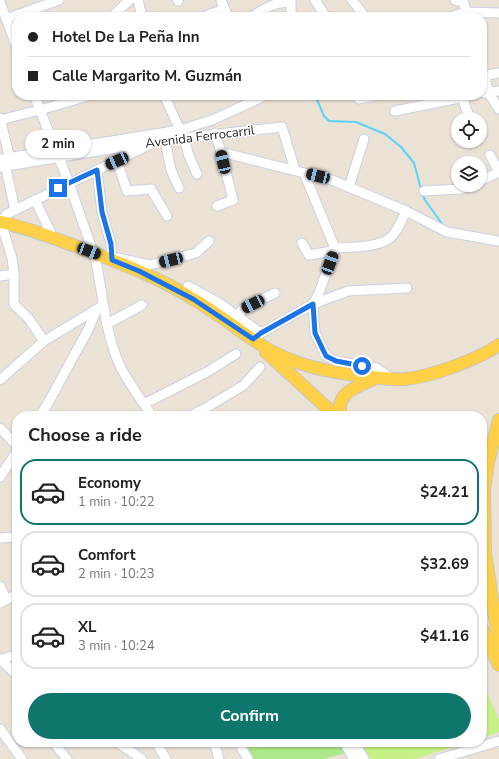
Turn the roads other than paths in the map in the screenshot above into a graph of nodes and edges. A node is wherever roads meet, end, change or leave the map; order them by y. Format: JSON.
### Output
{"nodes":[{"id":1,"x":59,"y":0,"type":"edge"},
{"id":2,"x":130,"y":0,"type":"edge"},
{"id":3,"x":138,"y":0,"type":"edge"},
{"id":4,"x":315,"y":0,"type":"edge"},
{"id":5,"x":352,"y":0,"type":"edge"},
{"id":6,"x":454,"y":0,"type":"edge"},
{"id":7,"x":291,"y":1,"type":"edge"},
{"id":8,"x":0,"y":2,"type":"edge"},
{"id":9,"x":224,"y":8,"type":"edge"},
{"id":10,"x":26,"y":12,"type":"edge"},
{"id":11,"x":116,"y":12,"type":"edge"},
{"id":12,"x":141,"y":12,"type":"edge"},
{"id":13,"x":215,"y":12,"type":"edge"},
{"id":14,"x":258,"y":12,"type":"edge"},
{"id":15,"x":291,"y":12,"type":"edge"},
{"id":16,"x":323,"y":12,"type":"edge"},
{"id":17,"x":361,"y":12,"type":"edge"},
{"id":18,"x":466,"y":12,"type":"edge"},
{"id":19,"x":487,"y":13,"type":"edge"},
{"id":20,"x":499,"y":13,"type":"edge"},
{"id":21,"x":12,"y":17,"type":"edge"},
{"id":22,"x":6,"y":19,"type":"junction"},
{"id":23,"x":12,"y":35,"type":"edge"},
{"id":24,"x":499,"y":73,"type":"edge"},
{"id":25,"x":487,"y":75,"type":"edge"},
{"id":26,"x":499,"y":91,"type":"edge"},
{"id":27,"x":487,"y":93,"type":"edge"},
{"id":28,"x":487,"y":95,"type":"edge"},
{"id":29,"x":36,"y":100,"type":"edge"},
{"id":30,"x":73,"y":100,"type":"edge"},
{"id":31,"x":166,"y":100,"type":"edge"},
{"id":32,"x":254,"y":100,"type":"edge"},
{"id":33,"x":448,"y":100,"type":"edge"},
{"id":34,"x":463,"y":100,"type":"edge"},
{"id":35,"x":499,"y":109,"type":"edge"},
{"id":36,"x":40,"y":110,"type":"junction"},
{"id":37,"x":395,"y":111,"type":"dead end"},
{"id":38,"x":467,"y":112,"type":"edge"},
{"id":39,"x":0,"y":119,"type":"edge"},
{"id":40,"x":215,"y":133,"type":"junction"},
{"id":41,"x":182,"y":134,"type":"junction"},
{"id":42,"x":364,"y":139,"type":"dead end"},
{"id":43,"x":165,"y":140,"type":"junction"},
{"id":44,"x":154,"y":142,"type":"junction"},
{"id":45,"x":221,"y":152,"type":"junction"},
{"id":46,"x":57,"y":154,"type":"junction"},
{"id":47,"x":490,"y":155,"type":"dead end"},
{"id":48,"x":117,"y":161,"type":"junction"},
{"id":49,"x":4,"y":162,"type":"edge"},
{"id":50,"x":97,"y":170,"type":"junction"},
{"id":51,"x":299,"y":172,"type":"junction"},
{"id":52,"x":499,"y":172,"type":"edge"},
{"id":53,"x":197,"y":174,"type":"dead end"},
{"id":54,"x":487,"y":178,"type":"edge"},
{"id":55,"x":69,"y":183,"type":"junction"},
{"id":56,"x":349,"y":187,"type":"junction"},
{"id":57,"x":179,"y":188,"type":"dead end"},
{"id":58,"x":451,"y":190,"type":"edge"},
{"id":59,"x":424,"y":191,"type":"dead end"},
{"id":60,"x":35,"y":200,"type":"junction"},
{"id":61,"x":217,"y":206,"type":"dead end"},
{"id":62,"x":15,"y":210,"type":"junction"},
{"id":63,"x":406,"y":211,"type":"junction"},
{"id":64,"x":167,"y":216,"type":"dead end"},
{"id":65,"x":1,"y":222,"type":"edge"},
{"id":66,"x":53,"y":237,"type":"junction"},
{"id":67,"x":209,"y":241,"type":"dead end"},
{"id":68,"x":499,"y":241,"type":"edge"},
{"id":69,"x":302,"y":243,"type":"dead end"},
{"id":70,"x":91,"y":246,"type":"dead end"},
{"id":71,"x":335,"y":248,"type":"junction"},
{"id":72,"x":112,"y":258,"type":"junction"},
{"id":73,"x":96,"y":261,"type":"dead end"},
{"id":74,"x":14,"y":274,"type":"junction"},
{"id":75,"x":0,"y":276,"type":"edge"},
{"id":76,"x":188,"y":286,"type":"dead end"},
{"id":77,"x":407,"y":288,"type":"dead end"},
{"id":78,"x":275,"y":293,"type":"dead end"},
{"id":79,"x":313,"y":304,"type":"junction"},
{"id":80,"x":142,"y":305,"type":"dead end"},
{"id":81,"x":100,"y":307,"type":"junction"},
{"id":82,"x":238,"y":317,"type":"junction"},
{"id":83,"x":107,"y":324,"type":"junction"},
{"id":84,"x":258,"y":339,"type":"junction"},
{"id":85,"x":44,"y":341,"type":"junction"},
{"id":86,"x":499,"y":345,"type":"edge"},
{"id":87,"x":236,"y":354,"type":"dead end"},
{"id":88,"x":481,"y":356,"type":"junction"},
{"id":89,"x":499,"y":359,"type":"edge"},
{"id":90,"x":260,"y":367,"type":"dead end"},
{"id":91,"x":376,"y":378,"type":"junction"},
{"id":92,"x":392,"y":379,"type":"junction"},
{"id":93,"x":0,"y":380,"type":"edge"},
{"id":94,"x":144,"y":404,"type":"junction"},
{"id":95,"x":43,"y":411,"type":"edge"},
{"id":96,"x":149,"y":411,"type":"edge"},
{"id":97,"x":200,"y":411,"type":"edge"},
{"id":98,"x":331,"y":411,"type":"edge"},
{"id":99,"x":340,"y":411,"type":"edge"},
{"id":100,"x":499,"y":420,"type":"edge"},
{"id":101,"x":0,"y":428,"type":"edge"},
{"id":102,"x":12,"y":441,"type":"edge"},
{"id":103,"x":12,"y":459,"type":"edge"},
{"id":104,"x":487,"y":469,"type":"edge"},
{"id":105,"x":0,"y":477,"type":"edge"},
{"id":106,"x":12,"y":537,"type":"edge"},
{"id":107,"x":0,"y":538,"type":"edge"},
{"id":108,"x":487,"y":572,"type":"edge"},
{"id":109,"x":0,"y":586,"type":"edge"},
{"id":110,"x":12,"y":596,"type":"edge"},
{"id":111,"x":3,"y":601,"type":"edge"},
{"id":112,"x":487,"y":640,"type":"edge"},
{"id":113,"x":499,"y":640,"type":"edge"},
{"id":114,"x":499,"y":644,"type":"edge"},
{"id":115,"x":12,"y":656,"type":"edge"},
{"id":116,"x":1,"y":660,"type":"edge"},
{"id":117,"x":499,"y":665,"type":"edge"},
{"id":118,"x":12,"y":670,"type":"edge"},
{"id":119,"x":0,"y":729,"type":"edge"},
{"id":120,"x":499,"y":741,"type":"edge"},
{"id":121,"x":12,"y":745,"type":"edge"},
{"id":122,"x":487,"y":745,"type":"edge"},
{"id":123,"x":13,"y":747,"type":"edge"},
{"id":124,"x":57,"y":747,"type":"edge"},
{"id":125,"x":124,"y":747,"type":"edge"},
{"id":126,"x":159,"y":747,"type":"edge"},
{"id":127,"x":215,"y":747,"type":"edge"},
{"id":128,"x":347,"y":747,"type":"edge"},
{"id":129,"x":357,"y":747,"type":"edge"},
{"id":130,"x":479,"y":747,"type":"edge"},
{"id":131,"x":242,"y":749,"type":"dead end"},
{"id":132,"x":22,"y":759,"type":"edge"},
{"id":133,"x":67,"y":759,"type":"edge"},
{"id":134,"x":142,"y":759,"type":"edge"},
{"id":135,"x":166,"y":759,"type":"edge"},
{"id":136,"x":219,"y":759,"type":"edge"},
{"id":137,"x":248,"y":759,"type":"edge"},
{"id":138,"x":354,"y":759,"type":"edge"},
{"id":139,"x":364,"y":759,"type":"edge"},
{"id":140,"x":439,"y":759,"type":"edge"}],
"edges":[{"from":1,"to":10,"type":"street"},
{"from":2,"to":11,"type":"street"},
{"from":3,"to":12,"type":"street"},
{"from":4,"to":16,"type":"street"},
{"from":5,"to":17,"type":"street"},
{"from":6,"to":18,"type":"street"},
{"from":7,"to":14,"type":"street"},
{"from":7,"to":15,"type":"street"},
{"from":8,"to":22,"type":"street"},
{"from":9,"to":13,"type":"street"},
{"from":19,"to":20,"type":"street"},
{"from":21,"to":22,"type":"street"},
{"from":22,"to":23,"type":"street"},
{"from":24,"to":25,"type":"street"},
{"from":26,"to":27,"type":"street"},
{"from":28,"to":35,"type":"street"},
{"from":29,"to":36,"type":"street"},
{"from":30,"to":36,"type":"street"},
{"from":31,"to":41,"type":"street"},
{"from":32,"to":41,"type":"street"},
{"from":33,"to":37,"type":"street"},
{"from":34,"to":38,"type":"street"},
{"from":36,"to":39,"type":"street"},
{"from":36,"to":46,"type":"street"},
{"from":39,"to":49,"type":"street"},
{"from":40,"to":41,"type":"street","name":"Avenida Ferrocarril"},
{"from":40,"to":45,"type":"street"},
{"from":40,"to":51,"type":"street","name":"Avenida Ferrocarril"},
{"from":41,"to":43,"type":"street","name":"Avenida Ferrocarril"},
{"from":41,"to":46,"type":"street"},
{"from":41,"to":53,"type":"street"},
{"from":42,"to":56,"type":"street"},
{"from":43,"to":44,"type":"street","name":"Avenida Ferrocarril"},
{"from":43,"to":57,"type":"street"},
{"from":44,"to":46,"type":"street","name":"Avenida Ferrocarril"},
{"from":44,"to":48,"type":"street"},
{"from":45,"to":51,"type":"street"},
{"from":45,"to":61,"type":"street"},
{"from":46,"to":49,"type":"street"},
{"from":46,"to":55,"type":"street"},
{"from":47,"to":52,"type":"street"},
{"from":48,"to":50,"type":"street"},
{"from":48,"to":64,"type":"street"},
{"from":49,"to":62,"type":"street"},
{"from":50,"to":55,"type":"street"},
{"from":50,"to":72,"type":"street"},
{"from":51,"to":56,"type":"street"},
{"from":51,"to":71,"type":"street"},
{"from":52,"to":54,"type":"street"},
{"from":55,"to":60,"type":"street"},
{"from":55,"to":70,"type":"street"},
{"from":56,"to":63,"type":"street"},
{"from":58,"to":59,"type":"street"},
{"from":60,"to":62,"type":"street"},
{"from":60,"to":66,"type":"street"},
{"from":62,"to":65,"type":"street"},
{"from":63,"to":68,"type":"street"},
{"from":63,"to":71,"type":"street"},
{"from":65,"to":66,"type":"main road"},
{"from":65,"to":74,"type":"street"},
{"from":66,"to":72,"type":"main road"},
{"from":67,"to":72,"type":"street"},
{"from":69,"to":71,"type":"street"},
{"from":71,"to":79,"type":"street"},
{"from":72,"to":84,"type":"main road"},
{"from":73,"to":81,"type":"street"},
{"from":74,"to":75,"type":"street"},
{"from":74,"to":85,"type":"street"},
{"from":76,"to":82,"type":"street"},
{"from":77,"to":79,"type":"street"},
{"from":78,"to":82,"type":"street"},
{"from":79,"to":84,"type":"street"},
{"from":79,"to":92,"type":"street"},
{"from":80,"to":83,"type":"street"},
{"from":81,"to":83,"type":"street"},
{"from":81,"to":85,"type":"street"},
{"from":81,"to":95,"type":"street"},
{"from":82,"to":84,"type":"street"},
{"from":83,"to":94,"type":"street"},
{"from":84,"to":91,"type":"main road"},
{"from":84,"to":98,"type":"main road"},
{"from":85,"to":93,"type":"street"},
{"from":86,"to":88,"type":"main road"},
{"from":87,"to":94,"type":"street"},
{"from":88,"to":89,"type":"main road"},
{"from":88,"to":92,"type":"main road"},
{"from":90,"to":97,"type":"street"},
{"from":91,"to":92,"type":"main road"},
{"from":91,"to":99,"type":"main road"},
{"from":94,"to":96,"type":"street"},
{"from":100,"to":104,"type":"main road"},
{"from":101,"to":102,"type":"street"},
{"from":103,"to":105,"type":"street"},
{"from":106,"to":107,"type":"street"},
{"from":108,"to":113,"type":"main road"},
{"from":109,"to":111,"type":"street"},
{"from":110,"to":111,"type":"street"},
{"from":112,"to":117,"type":"main road"},
{"from":113,"to":114,"type":"main road"},
{"from":115,"to":116,"type":"street"},
{"from":116,"to":118,"type":"street"},
{"from":119,"to":121,"type":"street"},
{"from":120,"to":122,"type":"street"},
{"from":123,"to":132,"type":"street"},
{"from":124,"to":133,"type":"street"},
{"from":125,"to":134,"type":"street"},
{"from":126,"to":135,"type":"street"},
{"from":127,"to":136,"type":"street"},
{"from":128,"to":138,"type":"street"},
{"from":129,"to":139,"type":"street"},
{"from":130,"to":140,"type":"street"},
{"from":131,"to":137,"type":"street"}]}
